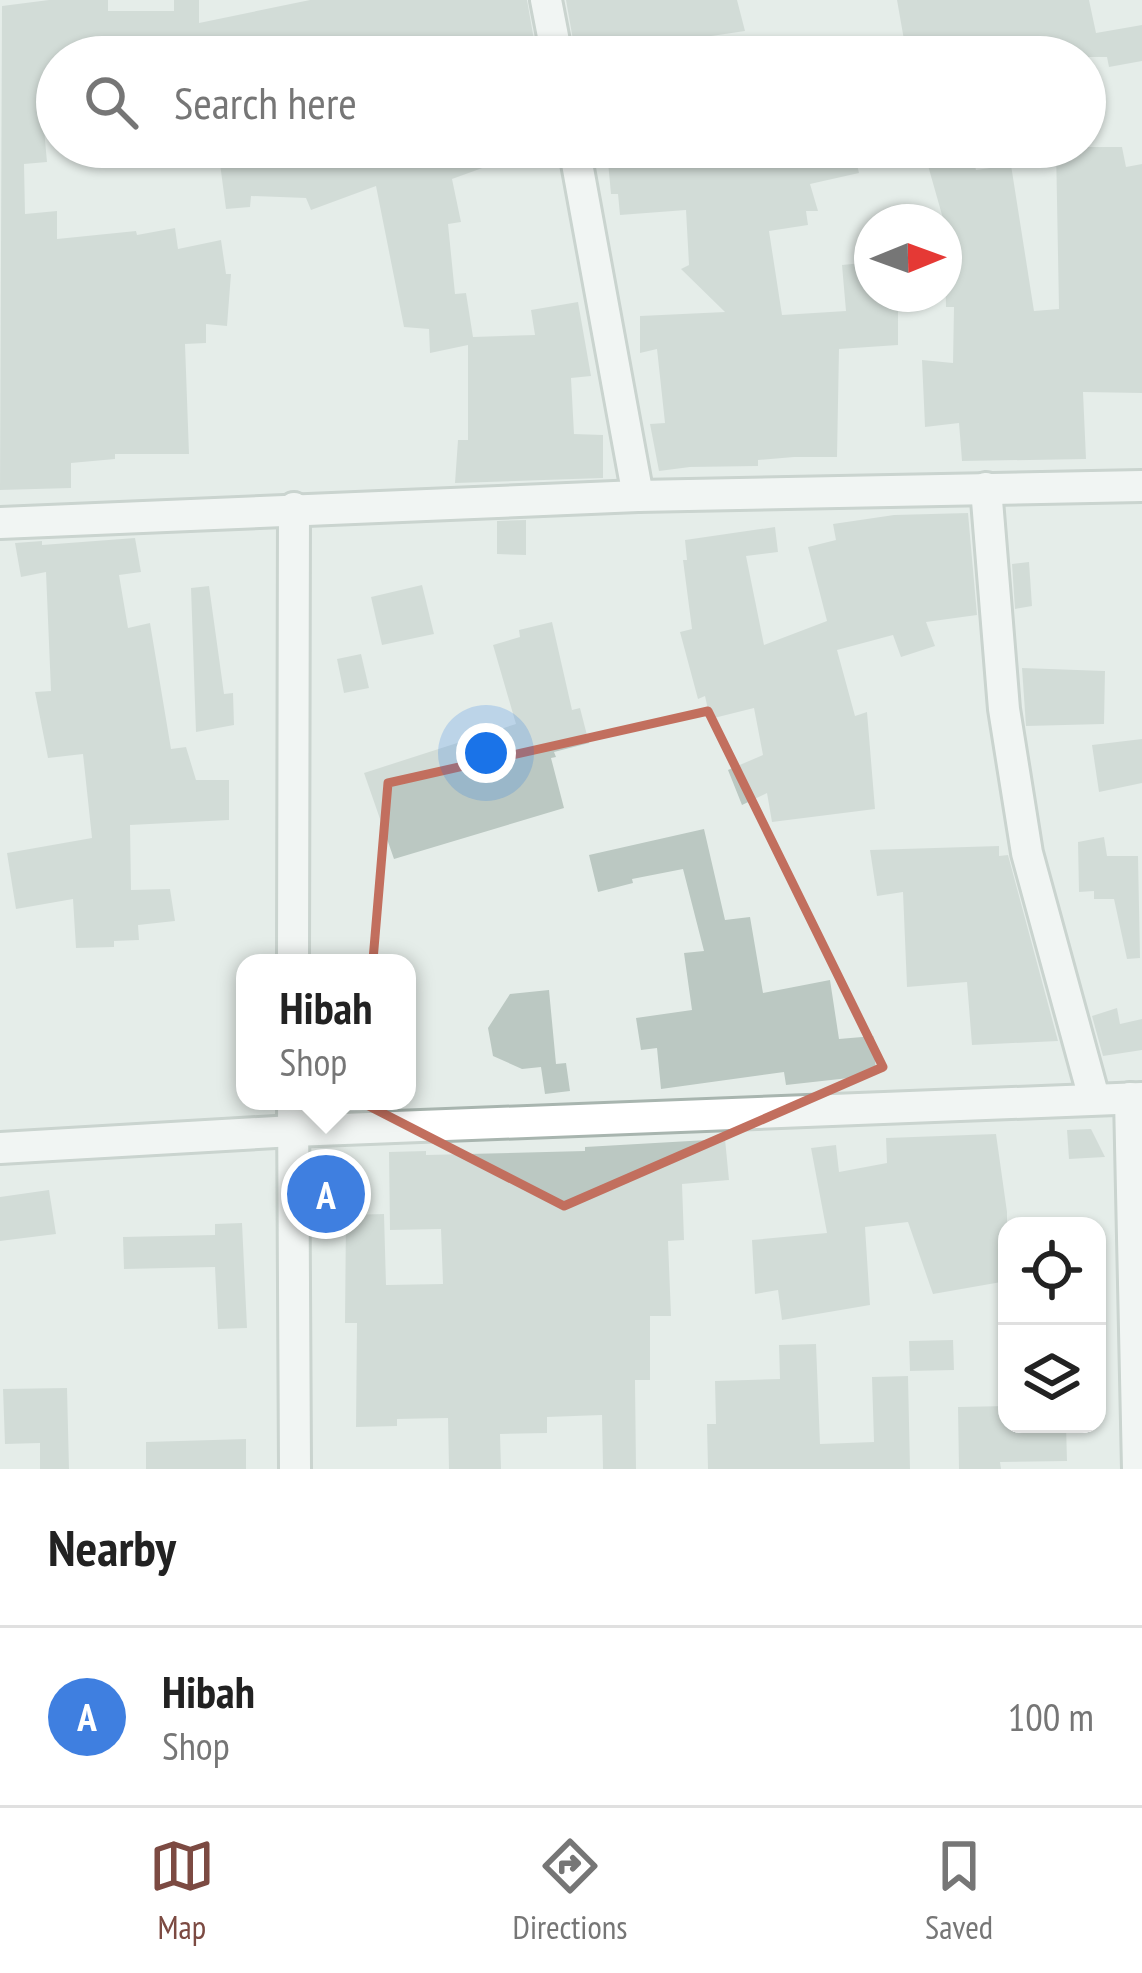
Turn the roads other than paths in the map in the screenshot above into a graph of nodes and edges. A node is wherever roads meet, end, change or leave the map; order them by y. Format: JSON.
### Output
{"nodes":[{"id":1,"x":546,"y":0,"type":"edge"},
{"id":2,"x":553,"y":36,"type":"edge"},
{"id":3,"x":578,"y":168,"type":"edge"},
{"id":4,"x":1142,"y":486,"type":"edge"},
{"id":5,"x":986,"y":488,"type":"junction"},
{"id":6,"x":638,"y":496,"type":"junction"},
{"id":7,"x":294,"y":508,"type":"junction"},
{"id":8,"x":0,"y":523,"type":"edge"},
{"id":9,"x":293,"y":954,"type":"edge"},
{"id":10,"x":1094,"y":1098,"type":"junction"},
{"id":11,"x":1136,"y":1098,"type":"edge"},
{"id":12,"x":293,"y":1116,"type":"edge"},
{"id":13,"x":0,"y":1148,"type":"edge"},
{"id":14,"x":295,"y":1469,"type":"edge"},
{"id":15,"x":1138,"y":1469,"type":"edge"}],
"edges":[{"from":1,"to":2,"type":"street"},
{"from":3,"to":6,"type":"street"},
{"from":4,"to":5,"type":"street"},
{"from":5,"to":6,"type":"street"},
{"from":5,"to":10,"type":"street"},
{"from":6,"to":7,"type":"street"},
{"from":7,"to":8,"type":"street"},
{"from":7,"to":9,"type":"street"},
{"from":10,"to":11,"type":"street"},
{"from":10,"to":12,"type":"street"},
{"from":11,"to":15,"type":"street"},
{"from":12,"to":13,"type":"street"},
{"from":12,"to":14,"type":"street"}]}
